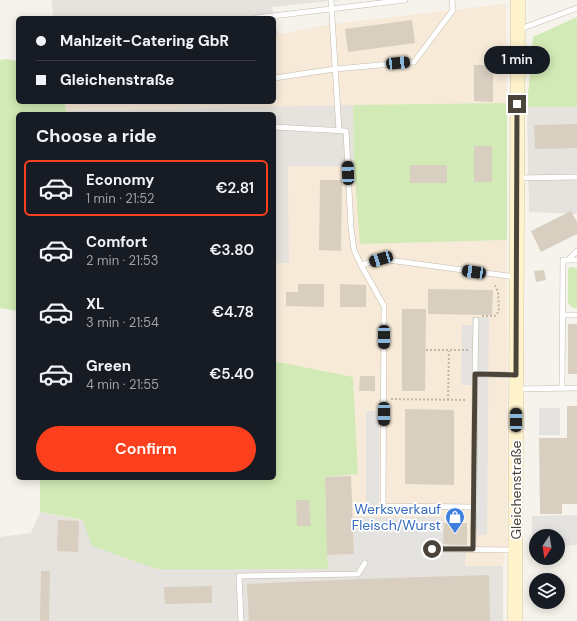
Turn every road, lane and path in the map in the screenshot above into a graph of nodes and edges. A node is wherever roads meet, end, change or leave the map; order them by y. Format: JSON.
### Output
{"nodes":[{"id":1,"x":331,"y":0,"type":"edge"},
{"id":2,"x":405,"y":0,"type":"edge"},
{"id":3,"x":452,"y":0,"type":"edge"},
{"id":4,"x":518,"y":0,"type":"edge"},
{"id":5,"x":577,"y":8,"type":"edge"},
{"id":6,"x":332,"y":9,"type":"junction"},
{"id":7,"x":273,"y":16,"type":"edge"},
{"id":8,"x":517,"y":30,"type":"junction"},
{"id":9,"x":335,"y":69,"type":"junction"},
{"id":10,"x":276,"y":78,"type":"edge"},
{"id":11,"x":276,"y":128,"type":"edge"},
{"id":12,"x":339,"y":131,"type":"junction"},
{"id":13,"x":577,"y":177,"type":"edge"},
{"id":14,"x":516,"y":178,"type":"junction"},
{"id":15,"x":577,"y":251,"type":"edge"},
{"id":16,"x":568,"y":260,"type":"junction"},
{"id":17,"x":577,"y":260,"type":"edge"},
{"id":18,"x":361,"y":265,"type":"junction"},
{"id":19,"x":490,"y":274,"type":"junction"},
{"id":20,"x":517,"y":277,"type":"junction"},
{"id":21,"x":562,"y":315,"type":"junction"},
{"id":22,"x":577,"y":315,"type":"edge"},
{"id":23,"x":476,"y":320,"type":"joint"},
{"id":24,"x":426,"y":350,"type":"dead end"},
{"id":25,"x":449,"y":350,"type":"junction"},
{"id":26,"x":475,"y":350,"type":"junction"},
{"id":27,"x":475,"y":374,"type":"junction"},
{"id":28,"x":516,"y":382,"type":"junction"},
{"id":29,"x":562,"y":388,"type":"junction"},
{"id":30,"x":577,"y":388,"type":"edge"},
{"id":31,"x":384,"y":399,"type":"junction"},
{"id":32,"x":448,"y":400,"type":"junction"},
{"id":33,"x":475,"y":400,"type":"junction"},
{"id":34,"x":474,"y":507,"type":"junction"},
{"id":35,"x":432,"y":549,"type":"dead end"},
{"id":36,"x":473,"y":549,"type":"junction"},
{"id":37,"x":516,"y":550,"type":"junction"},
{"id":38,"x":365,"y":563,"type":"dead end"},
{"id":39,"x":241,"y":621,"type":"edge"},
{"id":40,"x":515,"y":621,"type":"edge"}],
"edges":[{"from":1,"to":6,"type":"lane"},
{"from":2,"to":6,"type":"lane"},
{"from":3,"to":9,"type":"lane"},
{"from":4,"to":8,"type":"street","name":"Gleichenstraße"},
{"from":5,"to":8,"type":"lane"},
{"from":6,"to":7,"type":"lane"},
{"from":6,"to":9,"type":"lane"},
{"from":8,"to":14,"type":"street","name":"Gleichenstraße"},
{"from":9,"to":10,"type":"lane"},
{"from":9,"to":12,"type":"lane"},
{"from":11,"to":12,"type":"lane"},
{"from":12,"to":18,"type":"lane"},
{"from":13,"to":14,"type":"lane"},
{"from":14,"to":20,"type":"street","name":"Gleichenstraße"},
{"from":15,"to":16,"type":"lane"},
{"from":16,"to":17,"type":"lane"},
{"from":16,"to":21,"type":"lane"},
{"from":18,"to":19,"type":"lane"},
{"from":18,"to":31,"type":"lane"},
{"from":19,"to":20,"type":"lane"},
{"from":19,"to":23,"type":"path"},
{"from":20,"to":28,"type":"street","name":"Gleichenstraße"},
{"from":21,"to":22,"type":"lane"},
{"from":21,"to":29,"type":"lane"},
{"from":23,"to":26,"type":"lane"},
{"from":24,"to":25,"type":"path"},
{"from":25,"to":26,"type":"path"},
{"from":25,"to":32,"type":"path"},
{"from":26,"to":27,"type":"lane"},
{"from":27,"to":28,"type":"lane"},
{"from":27,"to":33,"type":"lane"},
{"from":28,"to":29,"type":"lane"},
{"from":28,"to":37,"type":"street","name":"Gleichenstraße"},
{"from":29,"to":30,"type":"lane"},
{"from":31,"to":32,"type":"path"},
{"from":31,"to":34,"type":"lane"},
{"from":32,"to":33,"type":"path"},
{"from":33,"to":34,"type":"lane"},
{"from":34,"to":36,"type":"lane"},
{"from":35,"to":36,"type":"lane"},
{"from":36,"to":37,"type":"lane"},
{"from":37,"to":40,"type":"street","name":"Gleichenstraße"},
{"from":38,"to":39,"type":"lane"}]}
